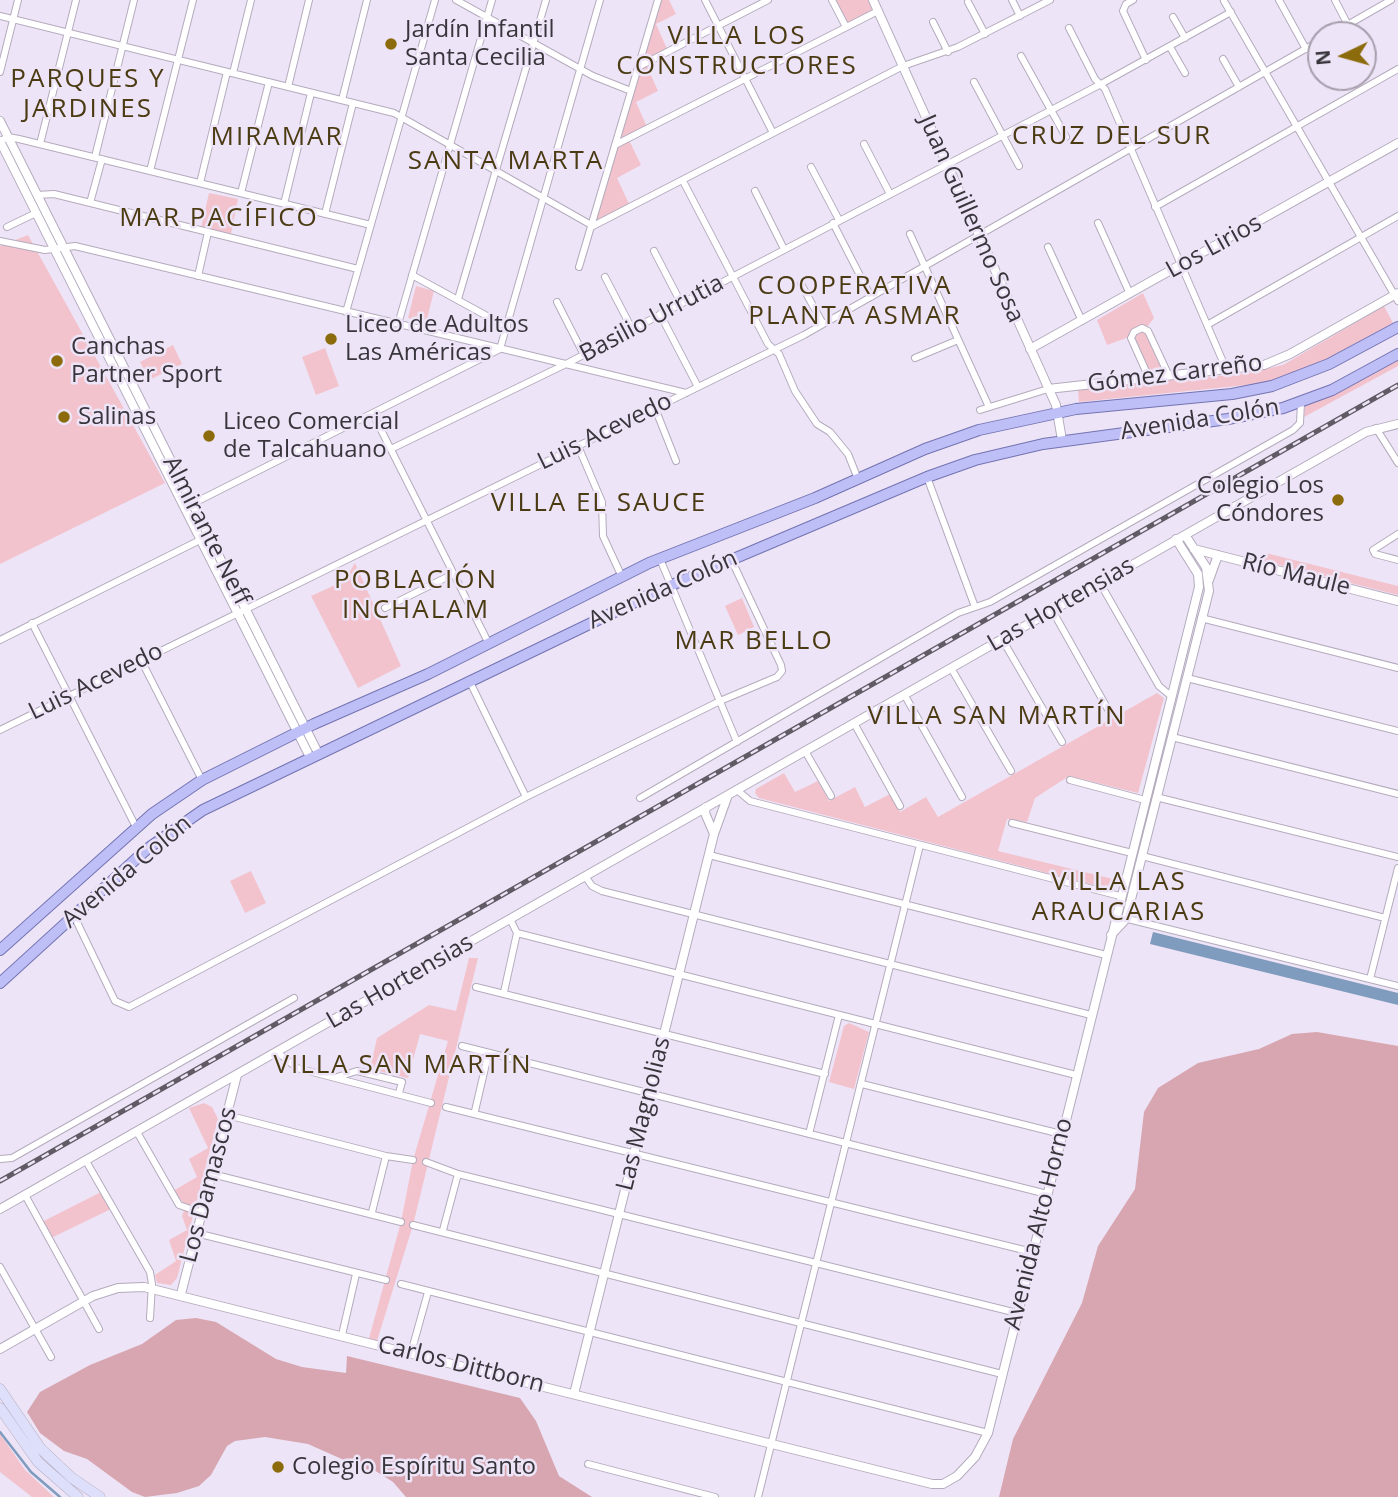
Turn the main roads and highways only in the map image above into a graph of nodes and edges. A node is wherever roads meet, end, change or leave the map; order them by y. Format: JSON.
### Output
{"nodes":[{"id":1,"x":1398,"y":327,"type":"edge"},
{"id":2,"x":1398,"y":354,"type":"edge"},
{"id":3,"x":1,"y":948,"type":"edge"},
{"id":4,"x":0,"y":983,"type":"edge"},
{"id":5,"x":0,"y":1389,"type":"edge"},
{"id":6,"x":0,"y":1408,"type":"edge"},
{"id":7,"x":33,"y":1448,"type":"junction"},
{"id":8,"x":79,"y":1497,"type":"edge"},
{"id":9,"x":100,"y":1497,"type":"edge"}],
"edges":[{"from":1,"to":3,"type":"main road","name":"Avenida Colón"},
{"from":2,"to":4,"type":"main road","name":"Avenida Colón"},
{"from":5,"to":7,"type":"main road"},
{"from":6,"to":7,"type":"main road"},
{"from":7,"to":8,"type":"main road"},
{"from":7,"to":9,"type":"main road"}]}
